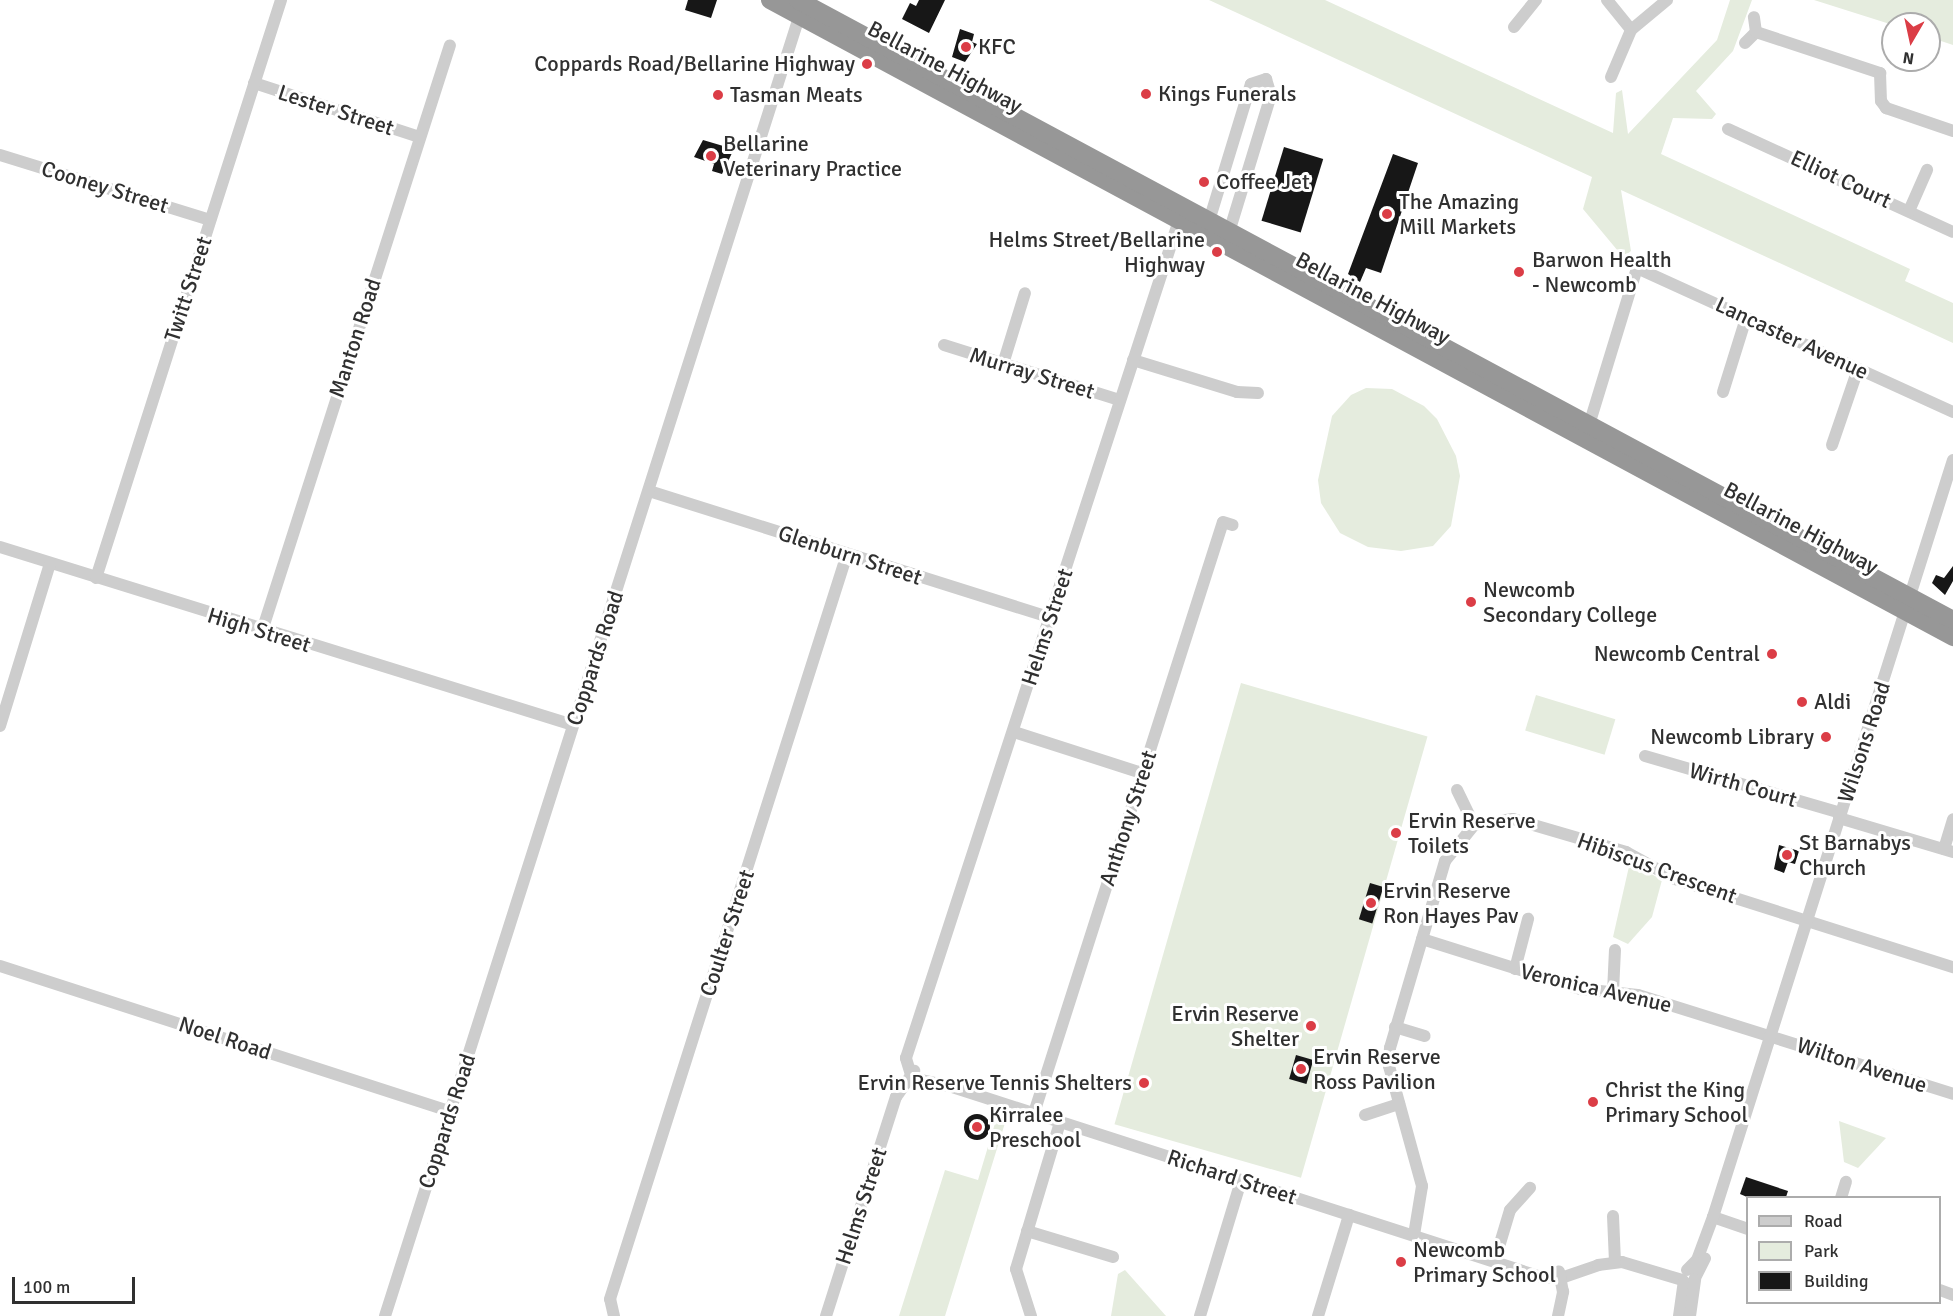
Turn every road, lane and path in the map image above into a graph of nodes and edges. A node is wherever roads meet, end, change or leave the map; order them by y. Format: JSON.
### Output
{"nodes":[{"id":1,"x":280,"y":0,"type":"edge"},
{"id":2,"x":770,"y":0,"type":"edge"},
{"id":3,"x":1536,"y":0,"type":"edge"},
{"id":4,"x":1606,"y":0,"type":"edge"},
{"id":5,"x":1667,"y":0,"type":"edge"},
{"id":6,"x":802,"y":5,"type":"edge"},
{"id":7,"x":1754,"y":17,"type":"dead end"},
{"id":8,"x":1514,"y":27,"type":"dead end"},
{"id":9,"x":1631,"y":30,"type":"junction"},
{"id":10,"x":1756,"y":32,"type":"junction"},
{"id":11,"x":1745,"y":43,"type":"dead end"},
{"id":12,"x":450,"y":45,"type":"dead end"},
{"id":13,"x":1611,"y":77,"type":"dead end"},
{"id":14,"x":254,"y":83,"type":"junction"},
{"id":15,"x":1728,"y":129,"type":"dead end"},
{"id":16,"x":1953,"y":131,"type":"edge"},
{"id":17,"x":419,"y":137,"type":"junction"},
{"id":18,"x":0,"y":155,"type":"edge"},
{"id":19,"x":1928,"y":170,"type":"dead end"},
{"id":20,"x":1909,"y":211,"type":"junction"},
{"id":21,"x":1181,"y":214,"type":"junction"},
{"id":22,"x":210,"y":220,"type":"junction"},
{"id":23,"x":1209,"y":221,"type":"junction"},
{"id":24,"x":1229,"y":232,"type":"junction"},
{"id":25,"x":1953,"y":232,"type":"edge"},
{"id":26,"x":1025,"y":294,"type":"dead end"},
{"id":27,"x":1746,"y":318,"type":"junction"},
{"id":28,"x":944,"y":345,"type":"dead end"},
{"id":29,"x":1133,"y":360,"type":"junction"},
{"id":30,"x":1003,"y":364,"type":"junction"},
{"id":31,"x":1858,"y":369,"type":"junction"},
{"id":32,"x":1723,"y":392,"type":"dead end"},
{"id":33,"x":1258,"y":393,"type":"dead end"},
{"id":34,"x":1119,"y":400,"type":"junction"},
{"id":35,"x":1953,"y":412,"type":"edge"},
{"id":36,"x":1589,"y":425,"type":"junction"},
{"id":37,"x":1832,"y":445,"type":"dead end"},
{"id":38,"x":1953,"y":460,"type":"edge"},
{"id":39,"x":649,"y":491,"type":"junction"},
{"id":40,"x":1224,"y":522,"type":"dead end"},
{"id":41,"x":0,"y":548,"type":"edge"},
{"id":42,"x":847,"y":554,"type":"junction"},
{"id":43,"x":50,"y":563,"type":"junction"},
{"id":44,"x":96,"y":578,"type":"junction"},
{"id":45,"x":1906,"y":604,"type":"junction"},
{"id":46,"x":1051,"y":618,"type":"junction"},
{"id":47,"x":1953,"y":621,"type":"edge"},
{"id":48,"x":262,"y":631,"type":"junction"},
{"id":49,"x":1953,"y":637,"type":"edge"},
{"id":50,"x":0,"y":726,"type":"edge"},
{"id":51,"x":572,"y":728,"type":"junction"},
{"id":52,"x":1014,"y":732,"type":"junction"},
{"id":53,"x":1645,"y":756,"type":"dead end"},
{"id":54,"x":1142,"y":773,"type":"junction"},
{"id":55,"x":1457,"y":790,"type":"dead end"},
{"id":56,"x":1840,"y":816,"type":"junction"},
{"id":57,"x":1953,"y":819,"type":"edge"},
{"id":58,"x":1474,"y":825,"type":"junction"},
{"id":59,"x":1948,"y":851,"type":"edge"},
{"id":60,"x":1528,"y":919,"type":"dead end"},
{"id":61,"x":1807,"y":920,"type":"junction"},
{"id":62,"x":1422,"y":939,"type":"junction"},
{"id":63,"x":1615,"y":950,"type":"dead end"},
{"id":64,"x":0,"y":966,"type":"edge"},
{"id":65,"x":1953,"y":967,"type":"edge"},
{"id":66,"x":1515,"y":969,"type":"junction"},
{"id":67,"x":1613,"y":992,"type":"junction"},
{"id":68,"x":1395,"y":1027,"type":"junction"},
{"id":69,"x":1425,"y":1036,"type":"dead end"},
{"id":70,"x":1771,"y":1036,"type":"junction"},
{"id":71,"x":911,"y":1074,"type":"junction"},
{"id":72,"x":1953,"y":1094,"type":"edge"},
{"id":73,"x":1399,"y":1104,"type":"junction"},
{"id":74,"x":450,"y":1111,"type":"junction"},
{"id":75,"x":1034,"y":1113,"type":"junction"},
{"id":76,"x":1365,"y":1115,"type":"dead end"},
{"id":77,"x":1060,"y":1122,"type":"junction"},
{"id":78,"x":1241,"y":1181,"type":"junction"},
{"id":79,"x":1846,"y":1182,"type":"dead end"},
{"id":80,"x":1530,"y":1188,"type":"dead end"},
{"id":81,"x":1841,"y":1196,"type":"edge"},
{"id":82,"x":1349,"y":1215,"type":"junction"},
{"id":83,"x":1613,"y":1216,"type":"dead end"},
{"id":84,"x":1713,"y":1217,"type":"junction"},
{"id":85,"x":1746,"y":1228,"type":"edge"},
{"id":86,"x":1027,"y":1231,"type":"junction"},
{"id":87,"x":1414,"y":1235,"type":"junction"},
{"id":88,"x":1113,"y":1257,"type":"dead end"},
{"id":89,"x":1615,"y":1259,"type":"junction"},
{"id":90,"x":1495,"y":1260,"type":"junction"},
{"id":91,"x":1560,"y":1275,"type":"junction"},
{"id":92,"x":1688,"y":1276,"type":"junction"},
{"id":93,"x":613,"y":1314,"type":"edge"},
{"id":94,"x":385,"y":1316,"type":"edge"},
{"id":95,"x":826,"y":1316,"type":"edge"},
{"id":96,"x":1031,"y":1316,"type":"edge"},
{"id":97,"x":1200,"y":1316,"type":"edge"},
{"id":98,"x":1318,"y":1316,"type":"edge"},
{"id":99,"x":1558,"y":1316,"type":"edge"},
{"id":100,"x":1679,"y":1316,"type":"edge"},
{"id":101,"x":1690,"y":1316,"type":"edge"}],
"edges":[{"from":1,"to":14,"type":"street","name":"Twitt Street"},
{"from":2,"to":6,"type":"highway","name":"Bellarine Highway"},
{"from":3,"to":8,"type":"street"},
{"from":4,"to":9,"type":"street"},
{"from":5,"to":9,"type":"street"},
{"from":6,"to":21,"type":"highway","name":"Bellarine Highway"},
{"from":6,"to":39,"type":"street","name":"Coppards Road"},
{"from":7,"to":10,"type":"street"},
{"from":9,"to":13,"type":"street"},
{"from":10,"to":11,"type":"street"},
{"from":10,"to":16,"type":"street"},
{"from":12,"to":17,"type":"street","name":"Manton Road"},
{"from":14,"to":17,"type":"street","name":"Lester Street"},
{"from":14,"to":22,"type":"street","name":"Twitt Street"},
{"from":15,"to":20,"type":"street","name":"Elliot Court"},
{"from":17,"to":48,"type":"street","name":"Manton Road"},
{"from":18,"to":22,"type":"street","name":"Cooney Street"},
{"from":19,"to":20,"type":"street"},
{"from":20,"to":25,"type":"street","name":"Elliot Court"},
{"from":21,"to":23,"type":"highway","name":"Bellarine Highway"},
{"from":21,"to":29,"type":"street","name":"Helms Street"},
{"from":21,"to":45,"type":"highway","name":"Bellarine Highway"},
{"from":22,"to":44,"type":"street","name":"Twitt Street"},
{"from":23,"to":24,"type":"highway","name":"Bellarine Highway"},
{"from":23,"to":24,"type":"street"},
{"from":24,"to":36,"type":"highway","name":"Bellarine Highway"},
{"from":26,"to":30,"type":"street"},
{"from":27,"to":31,"type":"street","name":"Lancaster Avenue"},
{"from":27,"to":32,"type":"street"},
{"from":27,"to":36,"type":"street","name":"Lancaster Avenue"},
{"from":28,"to":30,"type":"street","name":"Murray Street"},
{"from":29,"to":33,"type":"street"},
{"from":29,"to":34,"type":"street","name":"Helms Street"},
{"from":30,"to":34,"type":"street","name":"Murray Street"},
{"from":31,"to":35,"type":"street","name":"Lancaster Avenue"},
{"from":31,"to":37,"type":"street"},
{"from":34,"to":46,"type":"street","name":"Helms Street"},
{"from":36,"to":45,"type":"highway","name":"Bellarine Highway"},
{"from":38,"to":45,"type":"street","name":"Wilsons Road"},
{"from":39,"to":42,"type":"street","name":"Glenburn Street"},
{"from":39,"to":51,"type":"street","name":"Coppards Road"},
{"from":40,"to":54,"type":"street","name":"Anthony Street"},
{"from":41,"to":43,"type":"street","name":"High Street"},
{"from":42,"to":46,"type":"street","name":"Glenburn Street"},
{"from":42,"to":93,"type":"street","name":"Coulter Street"},
{"from":43,"to":44,"type":"street","name":"High Street"},
{"from":43,"to":50,"type":"street"},
{"from":44,"to":48,"type":"street","name":"High Street"},
{"from":45,"to":47,"type":"highway","name":"Bellarine Highway"},
{"from":45,"to":49,"type":"highway","name":"Bellarine Highway"},
{"from":45,"to":56,"type":"street","name":"Wilsons Road"},
{"from":46,"to":52,"type":"street","name":"Helms Street"},
{"from":48,"to":51,"type":"street","name":"High Street"},
{"from":51,"to":74,"type":"street","name":"Coppards Road"},
{"from":52,"to":54,"type":"street"},
{"from":52,"to":71,"type":"street","name":"Helms Street"},
{"from":53,"to":56,"type":"street","name":"Wirth Court"},
{"from":54,"to":75,"type":"street","name":"Anthony Street"},
{"from":55,"to":58,"type":"street"},
{"from":56,"to":59,"type":"street","name":"Wirth Court"},
{"from":56,"to":61,"type":"street","name":"Wilsons Road"},
{"from":57,"to":59,"type":"street"},
{"from":58,"to":61,"type":"street","name":"Hibiscus Crescent"},
{"from":58,"to":62,"type":"street"},
{"from":60,"to":66,"type":"street"},
{"from":61,"to":65,"type":"street","name":"Hibiscus Crescent"},
{"from":61,"to":70,"type":"street","name":"Wilsons Road"},
{"from":62,"to":66,"type":"street","name":"Veronica Avenue"},
{"from":62,"to":68,"type":"street"},
{"from":63,"to":67,"type":"street"},
{"from":64,"to":74,"type":"street","name":"Noel Road"},
{"from":66,"to":67,"type":"street","name":"Veronica Avenue"},
{"from":67,"to":70,"type":"street","name":"Veronica Avenue"},
{"from":68,"to":69,"type":"street"},
{"from":68,"to":73,"type":"street"},
{"from":70,"to":72,"type":"street","name":"Wilton Avenue"},
{"from":70,"to":84,"type":"street","name":"Wilsons Road"},
{"from":71,"to":75,"type":"street","name":"Richard Street"},
{"from":71,"to":95,"type":"street","name":"Helms Street"},
{"from":73,"to":76,"type":"street"},
{"from":73,"to":87,"type":"street"},
{"from":74,"to":94,"type":"street","name":"Coppards Road"},
{"from":75,"to":77,"type":"street","name":"Richard Street"},
{"from":77,"to":78,"type":"street","name":"Richard Street"},
{"from":77,"to":86,"type":"street"},
{"from":78,"to":82,"type":"street","name":"Richard Street"},
{"from":78,"to":97,"type":"street"},
{"from":79,"to":81,"type":"street"},
{"from":80,"to":90,"type":"street"},
{"from":82,"to":87,"type":"street","name":"Richard Street"},
{"from":82,"to":98,"type":"street"},
{"from":83,"to":89,"type":"street"},
{"from":84,"to":85,"type":"street"},
{"from":84,"to":92,"type":"street","name":"Wilsons Road"},
{"from":86,"to":88,"type":"street"},
{"from":86,"to":96,"type":"street"},
{"from":87,"to":90,"type":"street","name":"Richard Street"},
{"from":89,"to":91,"type":"street"},
{"from":89,"to":92,"type":"street"},
{"from":90,"to":91,"type":"street","name":"Richard Street"},
{"from":91,"to":99,"type":"street"},
{"from":92,"to":100,"type":"street","name":"Wilsons Road"},
{"from":92,"to":101,"type":"street","name":"Wilsons Road"}]}
